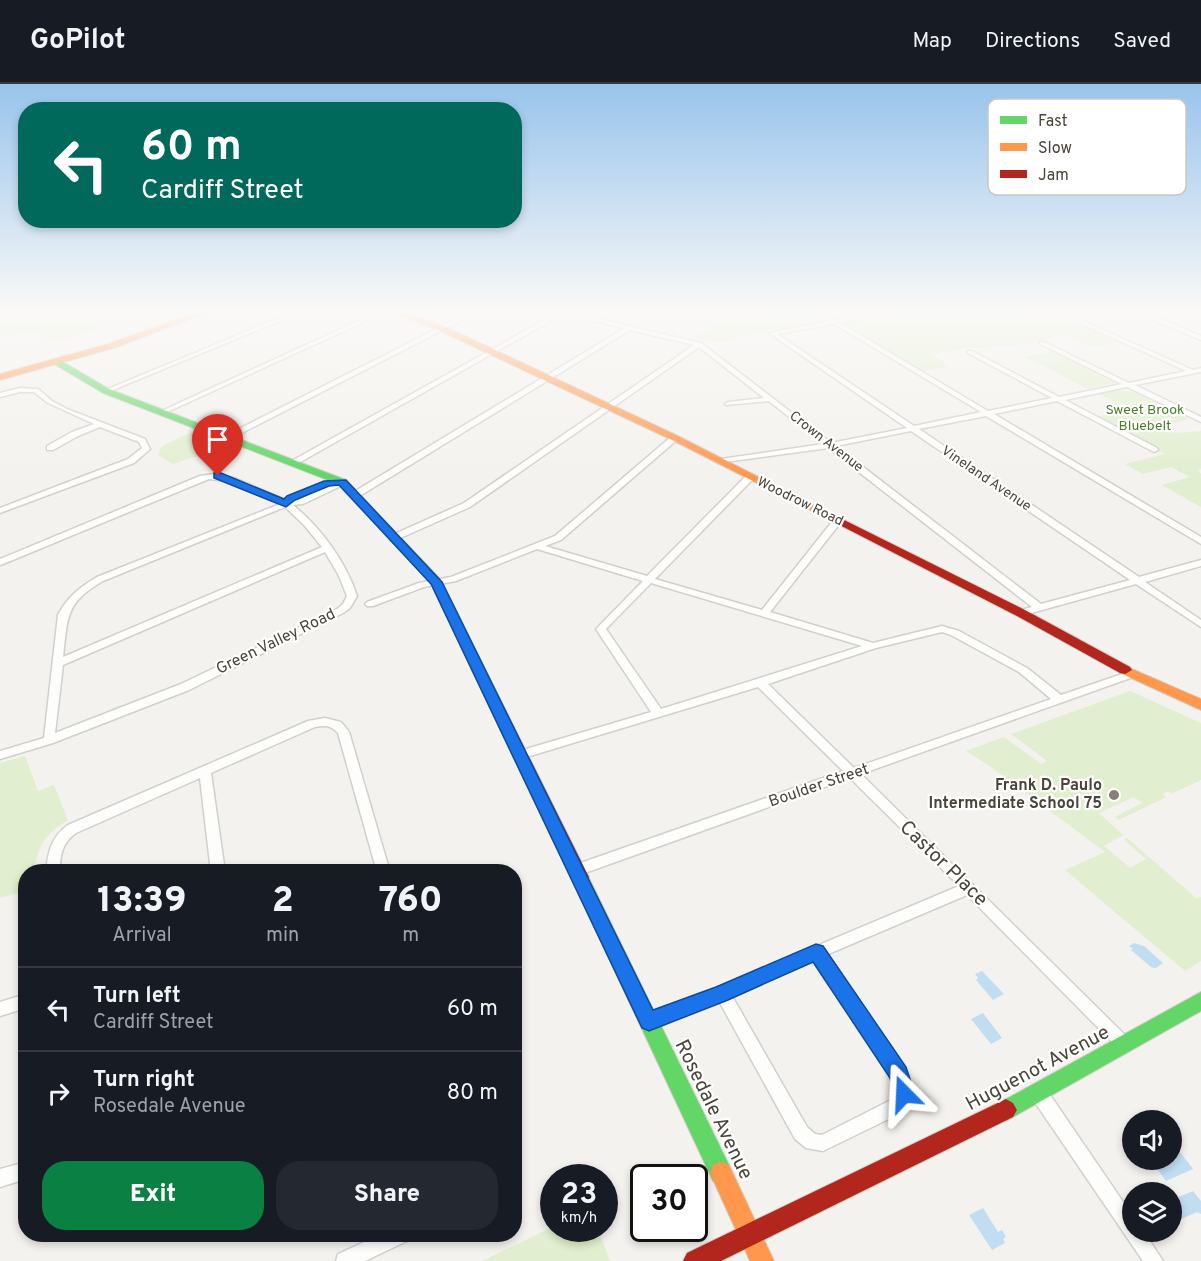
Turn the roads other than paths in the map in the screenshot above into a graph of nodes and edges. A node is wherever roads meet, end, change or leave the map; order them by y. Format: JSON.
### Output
{"nodes":[{"id":1,"x":42,"y":366,"type":"edge"},
{"id":2,"x":63,"y":366,"type":"edge"},
{"id":3,"x":166,"y":366,"type":"edge"},
{"id":4,"x":264,"y":366,"type":"edge"},
{"id":5,"x":367,"y":366,"type":"edge"},
{"id":6,"x":469,"y":366,"type":"edge"},
{"id":7,"x":520,"y":366,"type":"edge"},
{"id":8,"x":566,"y":366,"type":"edge"},
{"id":9,"x":667,"y":366,"type":"edge"},
{"id":10,"x":728,"y":366,"type":"edge"},
{"id":11,"x":820,"y":366,"type":"edge"},
{"id":12,"x":909,"y":366,"type":"edge"},
{"id":13,"x":996,"y":366,"type":"edge"},
{"id":14,"x":1089,"y":366,"type":"edge"},
{"id":15,"x":1197,"y":371,"type":"edge"},
{"id":16,"x":1201,"y":376,"type":"edge"},
{"id":17,"x":0,"y":377,"type":"edge"},
{"id":18,"x":546,"y":378,"type":"junction"},
{"id":19,"x":1129,"y":385,"type":"junction"},
{"id":20,"x":105,"y":391,"type":"junction"},
{"id":21,"x":0,"y":395,"type":"edge"},
{"id":22,"x":771,"y":399,"type":"junction"},
{"id":23,"x":1059,"y":399,"type":"junction"},
{"id":24,"x":728,"y":404,"type":"dead end"},
{"id":25,"x":608,"y":406,"type":"junction"},
{"id":26,"x":160,"y":413,"type":"junction"},
{"id":27,"x":988,"y":413,"type":"junction"},
{"id":28,"x":1201,"y":420,"type":"edge"},
{"id":29,"x":100,"y":424,"type":"junction"},
{"id":30,"x":912,"y":428,"type":"junction"},
{"id":31,"x":225,"y":438,"type":"junction"},
{"id":32,"x":675,"y":438,"type":"junction"},
{"id":33,"x":831,"y":445,"type":"junction"},
{"id":34,"x":50,"y":448,"type":"dead end"},
{"id":35,"x":1154,"y":450,"type":"dead end"},
{"id":36,"x":721,"y":460,"type":"junction"},
{"id":37,"x":292,"y":463,"type":"junction"},
{"id":38,"x":750,"y":477,"type":"junction"},
{"id":39,"x":342,"y":482,"type":"junction"},
{"id":40,"x":355,"y":495,"type":"junction"},
{"id":41,"x":286,"y":504,"type":"junction"},
{"id":42,"x":0,"y":511,"type":"edge"},
{"id":43,"x":838,"y":520,"type":"junction"},
{"id":44,"x":393,"y":538,"type":"junction"},
{"id":45,"x":1201,"y":541,"type":"edge"},
{"id":46,"x":538,"y":547,"type":"junction"},
{"id":47,"x":326,"y":548,"type":"junction"},
{"id":48,"x":0,"y":562,"type":"edge"},
{"id":49,"x":1201,"y":563,"type":"edge"},
{"id":50,"x":647,"y":579,"type":"junction"},
{"id":51,"x":436,"y":582,"type":"junction"},
{"id":52,"x":1138,"y":582,"type":"junction"},
{"id":53,"x":370,"y":604,"type":"dead end"},
{"id":54,"x":1040,"y":608,"type":"junction"},
{"id":55,"x":1021,"y":613,"type":"junction"},
{"id":56,"x":764,"y":614,"type":"junction"},
{"id":57,"x":1201,"y":624,"type":"edge"},
{"id":58,"x":873,"y":646,"type":"junction"},
{"id":59,"x":58,"y":663,"type":"junction"},
{"id":60,"x":1131,"y":674,"type":"junction"},
{"id":61,"x":760,"y":683,"type":"junction"},
{"id":62,"x":1060,"y":700,"type":"junction"},
{"id":63,"x":1201,"y":705,"type":"edge"},
{"id":64,"x":658,"y":713,"type":"junction"},
{"id":65,"x":49,"y":740,"type":"junction"},
{"id":66,"x":0,"y":754,"type":"edge"},
{"id":67,"x":520,"y":755,"type":"junction"},
{"id":68,"x":205,"y":770,"type":"junction"},
{"id":69,"x":852,"y":774,"type":"junction"},
{"id":70,"x":54,"y":864,"type":"edge"},
{"id":71,"x":217,"y":864,"type":"edge"},
{"id":72,"x":382,"y":864,"type":"edge"},
{"id":73,"x":577,"y":870,"type":"junction"},
{"id":74,"x":969,"y":888,"type":"junction"},
{"id":75,"x":816,"y":952,"type":"junction"},
{"id":76,"x":722,"y":993,"type":"junction"},
{"id":77,"x":1201,"y":1001,"type":"edge"},
{"id":78,"x":18,"y":1003,"type":"edge"},
{"id":79,"x":0,"y":1009,"type":"edge"},
{"id":80,"x":649,"y":1021,"type":"junction"},
{"id":81,"x":1125,"y":1046,"type":"junction"},
{"id":82,"x":1038,"y":1092,"type":"junction"},
{"id":83,"x":18,"y":1172,"type":"edge"},
{"id":84,"x":0,"y":1178,"type":"edge"},
{"id":85,"x":1122,"y":1215,"type":"edge"},
{"id":86,"x":750,"y":1233,"type":"junction"},
{"id":87,"x":386,"y":1242,"type":"edge"},
{"id":88,"x":1141,"y":1242,"type":"edge"},
{"id":89,"x":345,"y":1261,"type":"edge"},
{"id":90,"x":695,"y":1261,"type":"edge"},
{"id":91,"x":762,"y":1261,"type":"edge"},
{"id":92,"x":1154,"y":1261,"type":"edge"}],
"edges":[{"from":1,"to":17,"type":"street"},
{"from":2,"to":20,"type":"street"},
{"from":3,"to":20,"type":"street"},
{"from":4,"to":26,"type":"street"},
{"from":5,"to":31,"type":"street"},
{"from":6,"to":37,"type":"street"},
{"from":7,"to":18,"type":"street","name":"Woodrow Road"},
{"from":8,"to":18,"type":"street"},
{"from":9,"to":25,"type":"street"},
{"from":10,"to":22,"type":"street","name":"Crown Avenue"},
{"from":11,"to":30,"type":"street","name":"Vineland Avenue"},
{"from":12,"to":27,"type":"street"},
{"from":13,"to":23,"type":"street"},
{"from":14,"to":19,"type":"street"},
{"from":15,"to":16,"type":"street"},
{"from":15,"to":19,"type":"street"},
{"from":18,"to":25,"type":"street","name":"Woodrow Road"},
{"from":18,"to":40,"type":"street"},
{"from":19,"to":23,"type":"street"},
{"from":19,"to":28,"type":"street"},
{"from":20,"to":26,"type":"street"},
{"from":21,"to":29,"type":"street"},
{"from":22,"to":24,"type":"street"},
{"from":22,"to":33,"type":"street","name":"Crown Avenue"},
{"from":23,"to":27,"type":"street"},
{"from":23,"to":35,"type":"street"},
{"from":25,"to":32,"type":"street","name":"Woodrow Road"},
{"from":25,"to":44,"type":"street"},
{"from":26,"to":31,"type":"street"},
{"from":27,"to":30,"type":"street"},
{"from":27,"to":45,"type":"street"},
{"from":29,"to":34,"type":"street"},
{"from":29,"to":42,"type":"street"},
{"from":30,"to":33,"type":"street"},
{"from":30,"to":52,"type":"street","name":"Vineland Avenue"},
{"from":31,"to":37,"type":"street"},
{"from":32,"to":36,"type":"street","name":"Woodrow Road"},
{"from":32,"to":46,"type":"street"},
{"from":33,"to":36,"type":"street"},
{"from":33,"to":54,"type":"street","name":"Crown Avenue"},
{"from":36,"to":38,"type":"street","name":"Woodrow Road"},
{"from":37,"to":39,"type":"street"},
{"from":38,"to":43,"type":"street","name":"Woodrow Road"},
{"from":38,"to":50,"type":"street"},
{"from":39,"to":40,"type":"street","name":"Rosedale Avenue"},
{"from":39,"to":41,"type":"street"},
{"from":40,"to":44,"type":"street","name":"Rosedale Avenue"},
{"from":41,"to":47,"type":"street","name":"Green Valley Road"},
{"from":41,"to":48,"type":"street","name":"Green Valley Road"},
{"from":41,"to":59,"type":"street"},
{"from":43,"to":55,"type":"street","name":"Woodrow Road"},
{"from":43,"to":56,"type":"street"},
{"from":44,"to":51,"type":"street","name":"Rosedale Avenue"},
{"from":46,"to":50,"type":"street"},
{"from":46,"to":51,"type":"street"},
{"from":47,"to":59,"type":"street"},
{"from":47,"to":65,"type":"street","name":"Green Valley Road"},
{"from":49,"to":52,"type":"street"},
{"from":50,"to":56,"type":"street"},
{"from":50,"to":64,"type":"street"},
{"from":51,"to":53,"type":"street"},
{"from":51,"to":67,"type":"street","name":"Rosedale Avenue"},
{"from":52,"to":54,"type":"street"},
{"from":52,"to":57,"type":"street","name":"Vineland Avenue"},
{"from":54,"to":55,"type":"street"},
{"from":55,"to":60,"type":"street","name":"Woodrow Road"},
{"from":56,"to":58,"type":"street"},
{"from":58,"to":61,"type":"street"},
{"from":58,"to":62,"type":"street"},
{"from":59,"to":65,"type":"street"},
{"from":60,"to":62,"type":"street","name":"Boulder Street"},
{"from":60,"to":63,"type":"street","name":"Woodrow Road"},
{"from":61,"to":64,"type":"street"},
{"from":61,"to":69,"type":"street","name":"Castor Place"},
{"from":62,"to":69,"type":"street","name":"Boulder Street"},
{"from":64,"to":67,"type":"street"},
{"from":65,"to":66,"type":"street","name":"Green Valley Road"},
{"from":67,"to":73,"type":"street","name":"Rosedale Avenue"},
{"from":68,"to":70,"type":"street"},
{"from":68,"to":71,"type":"street"},
{"from":68,"to":72,"type":"street"},
{"from":69,"to":73,"type":"street","name":"Boulder Street"},
{"from":69,"to":74,"type":"street","name":"Castor Place"},
{"from":73,"to":80,"type":"street","name":"Rosedale Avenue"},
{"from":74,"to":75,"type":"street"},
{"from":74,"to":81,"type":"street","name":"Castor Place"},
{"from":75,"to":76,"type":"street"},
{"from":75,"to":76,"type":"street"},
{"from":76,"to":80,"type":"street"},
{"from":77,"to":81,"type":"street","name":"Huguenot Avenue"},
{"from":78,"to":79,"type":"street"},
{"from":80,"to":86,"type":"street","name":"Rosedale Avenue"},
{"from":81,"to":82,"type":"street","name":"Huguenot Avenue"},
{"from":82,"to":85,"type":"street"},
{"from":82,"to":86,"type":"street","name":"Huguenot Avenue"},
{"from":83,"to":84,"type":"street"},
{"from":86,"to":90,"type":"street","name":"Huguenot Avenue"},
{"from":86,"to":91,"type":"street","name":"Rosedale Avenue"},
{"from":87,"to":89,"type":"street"},
{"from":88,"to":92,"type":"street"}]}
